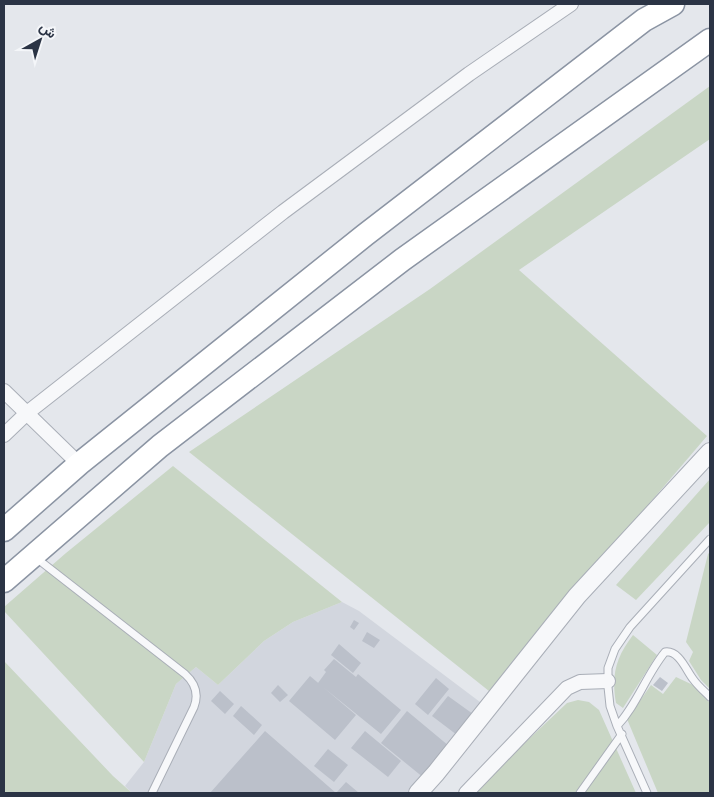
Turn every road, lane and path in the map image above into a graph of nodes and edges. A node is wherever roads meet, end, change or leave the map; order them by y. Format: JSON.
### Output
{"nodes":[{"id":1,"x":571,"y":4,"type":"edge"},
{"id":2,"x":673,"y":4,"type":"edge"},
{"id":3,"x":710,"y":40,"type":"edge"},
{"id":4,"x":4,"y":391,"type":"edge"},
{"id":5,"x":27,"y":413,"type":"junction"},
{"id":6,"x":4,"y":435,"type":"edge"},
{"id":7,"x":710,"y":452,"type":"edge"},
{"id":8,"x":79,"y":464,"type":"junction"},
{"id":9,"x":4,"y":530,"type":"edge"},
{"id":10,"x":710,"y":539,"type":"edge"},
{"id":11,"x":32,"y":556,"type":"junction"},
{"id":12,"x":4,"y":581,"type":"edge"},
{"id":13,"x":608,"y":681,"type":"junction"},
{"id":14,"x":710,"y":697,"type":"edge"},
{"id":15,"x":617,"y":726,"type":"junction"},
{"id":16,"x":622,"y":734,"type":"junction"},
{"id":17,"x":152,"y":793,"type":"edge"},
{"id":18,"x":418,"y":793,"type":"edge"},
{"id":19,"x":466,"y":793,"type":"edge"},
{"id":20,"x":580,"y":793,"type":"edge"},
{"id":21,"x":647,"y":793,"type":"edge"}],
"edges":[{"from":1,"to":5,"type":"street"},
{"from":2,"to":8,"type":"highway"},
{"from":3,"to":11,"type":"highway"},
{"from":4,"to":5,"type":"street"},
{"from":5,"to":6,"type":"street"},
{"from":5,"to":8,"type":"street"},
{"from":7,"to":18,"type":"street"},
{"from":8,"to":9,"type":"highway"},
{"from":10,"to":13,"type":"lane"},
{"from":11,"to":12,"type":"highway"},
{"from":11,"to":17,"type":"lane"},
{"from":13,"to":15,"type":"lane"},
{"from":13,"to":19,"type":"street"},
{"from":14,"to":15,"type":"lane"},
{"from":15,"to":16,"type":"lane"},
{"from":16,"to":20,"type":"lane"},
{"from":16,"to":21,"type":"lane"}]}
